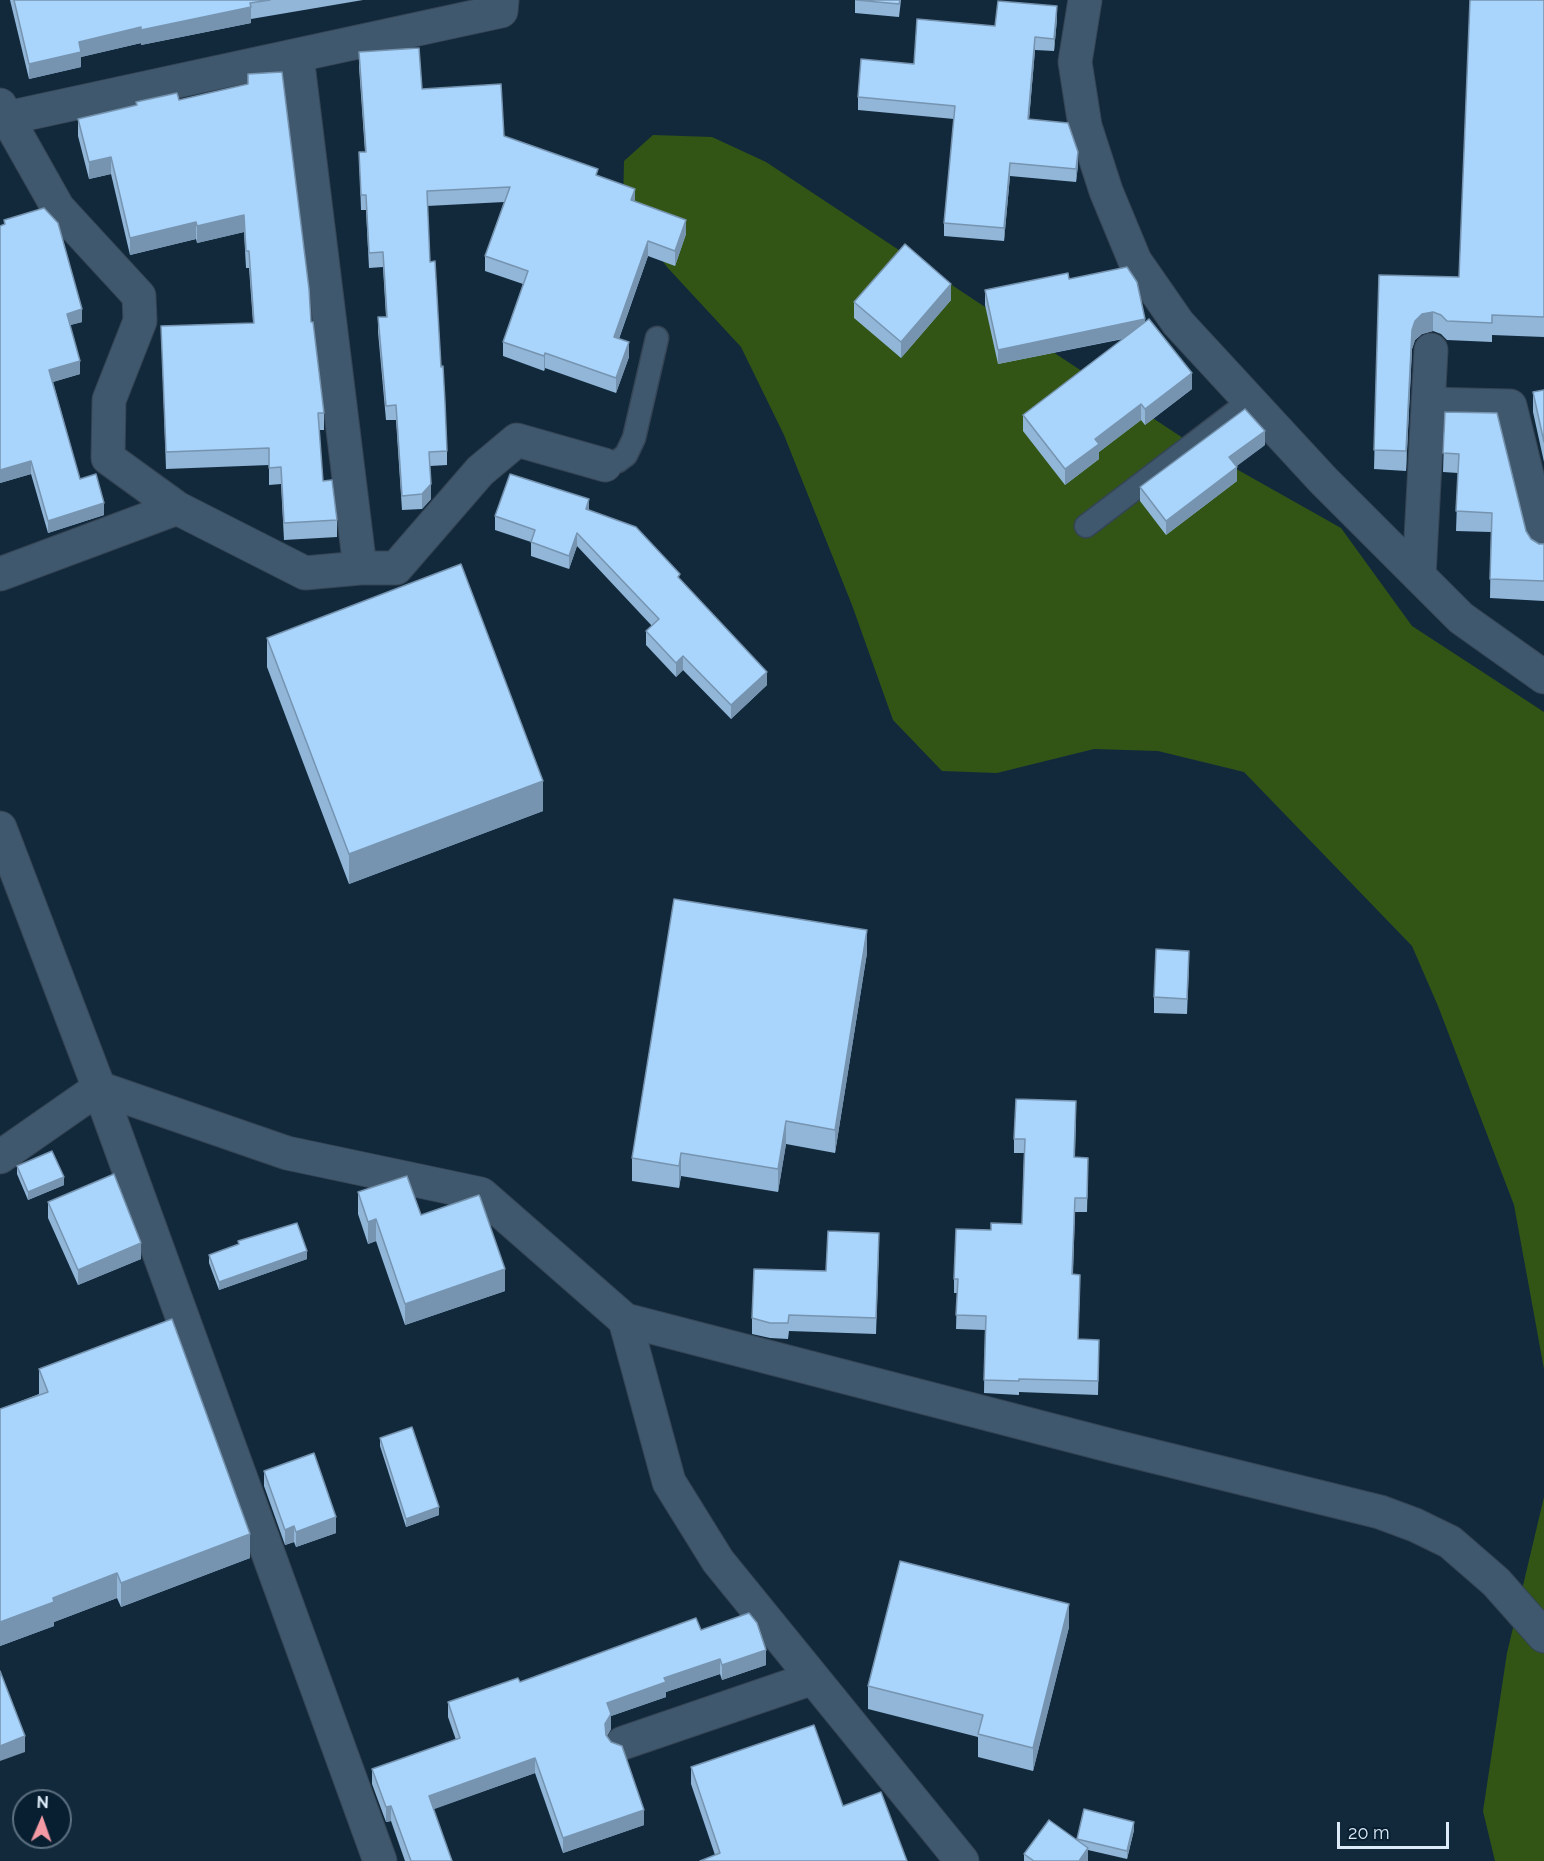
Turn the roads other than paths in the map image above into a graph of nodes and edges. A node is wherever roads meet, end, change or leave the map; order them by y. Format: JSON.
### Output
{"nodes":[{"id":1,"x":502,"y":0,"type":"edge"},
{"id":2,"x":1085,"y":0,"type":"edge"},
{"id":3,"x":297,"y":56,"type":"junction"},
{"id":4,"x":4,"y":112,"type":"edge"},
{"id":5,"x":657,"y":338,"type":"dead end"},
{"id":6,"x":1431,"y":350,"type":"dead end"},
{"id":7,"x":1250,"y":401,"type":"junction"},
{"id":8,"x":1428,"y":404,"type":"junction"},
{"id":9,"x":604,"y":465,"type":"joint"},
{"id":10,"x":177,"y":508,"type":"junction"},
{"id":11,"x":1086,"y":526,"type":"dead end"},
{"id":12,"x":1544,"y":545,"type":"edge"},
{"id":13,"x":360,"y":568,"type":"junction"},
{"id":14,"x":0,"y":574,"type":"edge"},
{"id":15,"x":1419,"y":576,"type":"junction"},
{"id":16,"x":1544,"y":677,"type":"edge"},
{"id":17,"x":0,"y":828,"type":"edge"},
{"id":18,"x":99,"y":1088,"type":"junction"},
{"id":19,"x":0,"y":1157,"type":"edge"},
{"id":20,"x":625,"y":1320,"type":"junction"},
{"id":21,"x":1544,"y":1636,"type":"edge"},
{"id":22,"x":813,"y":1678,"type":"junction"},
{"id":23,"x":623,"y":1743,"type":"dead end"},
{"id":24,"x":380,"y":1861,"type":"edge"},
{"id":25,"x":962,"y":1861,"type":"edge"}],
"edges":[{"from":1,"to":3,"type":"street"},
{"from":2,"to":7,"type":"street"},
{"from":3,"to":4,"type":"street"},
{"from":3,"to":13,"type":"street"},
{"from":4,"to":10,"type":"street"},
{"from":5,"to":9,"type":"lane"},
{"from":6,"to":8,"type":"street"},
{"from":7,"to":11,"type":"lane"},
{"from":7,"to":15,"type":"street"},
{"from":8,"to":12,"type":"street"},
{"from":8,"to":15,"type":"street"},
{"from":9,"to":13,"type":"street"},
{"from":10,"to":13,"type":"street"},
{"from":10,"to":14,"type":"street"},
{"from":15,"to":16,"type":"street"},
{"from":17,"to":18,"type":"street"},
{"from":18,"to":19,"type":"street"},
{"from":18,"to":20,"type":"street"},
{"from":18,"to":24,"type":"street"},
{"from":20,"to":21,"type":"street"},
{"from":20,"to":22,"type":"street"},
{"from":22,"to":23,"type":"street"},
{"from":22,"to":25,"type":"street"}]}
